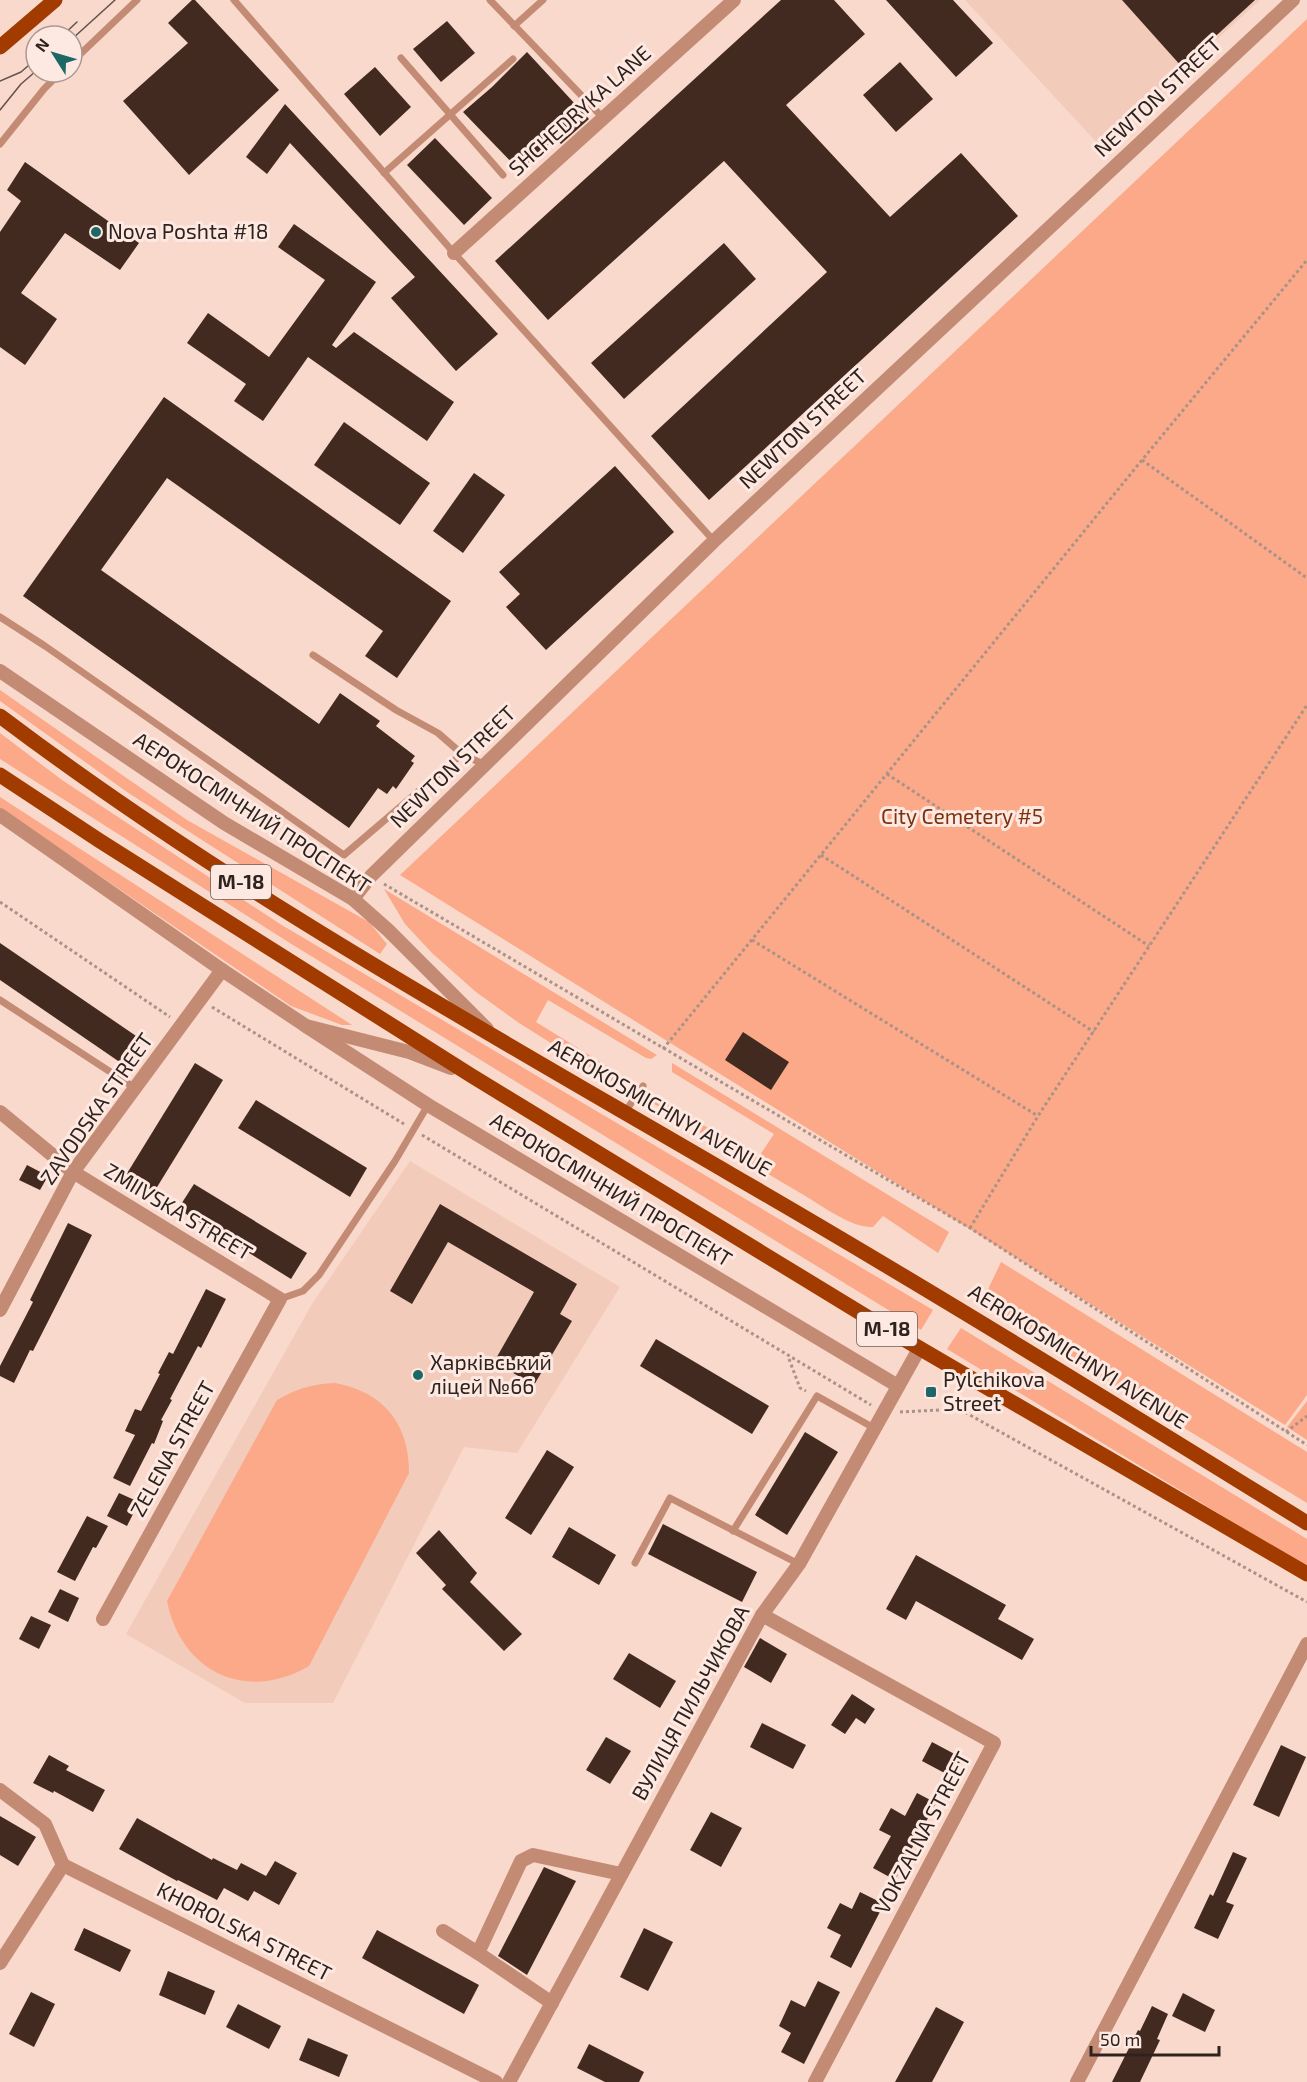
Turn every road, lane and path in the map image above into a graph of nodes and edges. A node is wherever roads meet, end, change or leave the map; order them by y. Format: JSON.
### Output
{"nodes":[{"id":1,"x":55,"y":0,"type":"edge"},
{"id":2,"x":137,"y":0,"type":"edge"},
{"id":3,"x":234,"y":0,"type":"edge"},
{"id":4,"x":490,"y":0,"type":"edge"},
{"id":5,"x":543,"y":0,"type":"edge"},
{"id":6,"x":734,"y":0,"type":"edge"},
{"id":7,"x":1293,"y":0,"type":"edge"},
{"id":8,"x":514,"y":26,"type":"junction"},
{"id":9,"x":0,"y":48,"type":"edge"},
{"id":10,"x":84,"y":51,"type":"edge"},
{"id":11,"x":401,"y":58,"type":"dead end"},
{"id":12,"x":513,"y":59,"type":"dead end"},
{"id":13,"x":49,"y":84,"type":"edge"},
{"id":14,"x":451,"y":114,"type":"junction"},
{"id":15,"x":604,"y":119,"type":"junction"},
{"id":16,"x":0,"y":144,"type":"edge"},
{"id":17,"x":384,"y":173,"type":"junction"},
{"id":18,"x":503,"y":175,"type":"dead end"},
{"id":19,"x":454,"y":253,"type":"junction"},
{"id":20,"x":1307,"y":260,"type":"edge"},
{"id":21,"x":1142,"y":460,"type":"junction"},
{"id":22,"x":714,"y":541,"type":"junction"},
{"id":23,"x":1307,"y":578,"type":"edge"},
{"id":24,"x":0,"y":617,"type":"edge"},
{"id":25,"x":313,"y":655,"type":"dead end"},
{"id":26,"x":0,"y":671,"type":"edge"},
{"id":27,"x":1307,"y":705,"type":"edge"},
{"id":28,"x":0,"y":716,"type":"edge"},
{"id":29,"x":462,"y":754,"type":"junction"},
{"id":30,"x":485,"y":765,"type":"junction"},
{"id":31,"x":887,"y":774,"type":"junction"},
{"id":32,"x":0,"y":775,"type":"edge"},
{"id":33,"x":0,"y":815,"type":"edge"},
{"id":34,"x":821,"y":855,"type":"junction"},
{"id":35,"x":383,"y":883,"type":"dead end"},
{"id":36,"x":353,"y":899,"type":"junction"},
{"id":37,"x":0,"y":902,"type":"edge"},
{"id":38,"x":752,"y":940,"type":"junction"},
{"id":39,"x":1150,"y":946,"type":"junction"},
{"id":40,"x":222,"y":970,"type":"junction"},
{"id":41,"x":200,"y":1000,"type":"junction"},
{"id":42,"x":0,"y":1001,"type":"edge"},
{"id":43,"x":181,"y":1026,"type":"junction"},
{"id":44,"x":306,"y":1026,"type":"junction"},
{"id":45,"x":1094,"y":1032,"type":"junction"},
{"id":46,"x":492,"y":1034,"type":"junction"},
{"id":47,"x":663,"y":1049,"type":"junction"},
{"id":48,"x":472,"y":1076,"type":"junction"},
{"id":49,"x":643,"y":1086,"type":"dead end"},
{"id":50,"x":135,"y":1089,"type":"junction"},
{"id":51,"x":428,"y":1105,"type":"junction"},
{"id":52,"x":0,"y":1112,"type":"edge"},
{"id":53,"x":626,"y":1112,"type":"junction"},
{"id":54,"x":1038,"y":1116,"type":"junction"},
{"id":55,"x":414,"y":1130,"type":"junction"},
{"id":56,"x":73,"y":1172,"type":"junction"},
{"id":57,"x":970,"y":1228,"type":"junction"},
{"id":58,"x":280,"y":1299,"type":"junction"},
{"id":59,"x":0,"y":1310,"type":"edge"},
{"id":60,"x":919,"y":1349,"type":"junction"},
{"id":61,"x":789,"y":1357,"type":"junction"},
{"id":62,"x":898,"y":1386,"type":"junction"},
{"id":63,"x":800,"y":1388,"type":"dead end"},
{"id":64,"x":883,"y":1412,"type":"junction"},
{"id":65,"x":1307,"y":1416,"type":"edge"},
{"id":66,"x":874,"y":1428,"type":"junction"},
{"id":67,"x":1286,"y":1432,"type":"junction"},
{"id":68,"x":1307,"y":1445,"type":"edge"},
{"id":69,"x":1307,"y":1523,"type":"edge"},
{"id":70,"x":733,"y":1531,"type":"junction"},
{"id":71,"x":635,"y":1563,"type":"dead end"},
{"id":72,"x":799,"y":1564,"type":"junction"},
{"id":73,"x":1307,"y":1574,"type":"edge"},
{"id":74,"x":1307,"y":1602,"type":"edge"},
{"id":75,"x":762,"y":1615,"type":"junction"},
{"id":76,"x":103,"y":1619,"type":"dead end"},
{"id":77,"x":1307,"y":1644,"type":"edge"},
{"id":78,"x":0,"y":1790,"type":"edge"},
{"id":79,"x":63,"y":1865,"type":"junction"},
{"id":80,"x":621,"y":1874,"type":"junction"},
{"id":81,"x":443,"y":1931,"type":"dead end"},
{"id":82,"x":478,"y":1953,"type":"junction"},
{"id":83,"x":0,"y":1963,"type":"edge"},
{"id":84,"x":552,"y":2003,"type":"junction"},
{"id":85,"x":496,"y":2082,"type":"edge"},
{"id":86,"x":509,"y":2082,"type":"edge"},
{"id":87,"x":815,"y":2082,"type":"edge"},
{"id":88,"x":1077,"y":2082,"type":"edge"}],
"edges":[{"from":1,"to":9,"type":"main road"},
{"from":2,"to":10,"type":"lane"},
{"from":3,"to":17,"type":"lane"},
{"from":4,"to":8,"type":"lane"},
{"from":5,"to":8,"type":"lane"},
{"from":6,"to":15,"type":"street","name":"SHCHEDRYKA LANE"},
{"from":7,"to":22,"type":"street","name":"NEWTON STREET"},
{"from":8,"to":15,"type":"lane"},
{"from":11,"to":14,"type":"lane"},
{"from":12,"to":14,"type":"lane"},
{"from":13,"to":16,"type":"lane"},
{"from":14,"to":17,"type":"lane"},
{"from":14,"to":18,"type":"lane"},
{"from":15,"to":19,"type":"street","name":"SHCHEDRYKA LANE"},
{"from":17,"to":19,"type":"lane"},
{"from":19,"to":22,"type":"lane"},
{"from":20,"to":21,"type":"path"},
{"from":21,"to":23,"type":"path"},
{"from":21,"to":31,"type":"path"},
{"from":22,"to":30,"type":"street","name":"NEWTON STREET"},
{"from":24,"to":29,"type":"lane"},
{"from":25,"to":29,"type":"lane"},
{"from":26,"to":36,"type":"street","name":"АЕРОКОСМІЧНИЙ ПРОСПЕКТ"},
{"from":27,"to":39,"type":"path"},
{"from":28,"to":46,"type":"main road","name":"AEROKOSMICHNYI AVENUE","number":"М-18"},
{"from":29,"to":30,"type":"lane"},
{"from":30,"to":36,"type":"street","name":"NEWTON STREET"},
{"from":31,"to":34,"type":"path"},
{"from":31,"to":39,"type":"path"},
{"from":32,"to":48,"type":"main road","number":"М-18"},
{"from":33,"to":40,"type":"street","name":"АЕРОКОСМІЧНИЙ ПРОСПЕКТ"},
{"from":34,"to":38,"type":"path"},
{"from":34,"to":45,"type":"path"},
{"from":35,"to":47,"type":"path"},
{"from":36,"to":46,"type":"street","name":"АЕРОКОСМІЧНИЙ ПРОСПЕКТ"},
{"from":37,"to":43,"type":"path"},
{"from":38,"to":47,"type":"path"},
{"from":38,"to":54,"type":"path"},
{"from":39,"to":45,"type":"path"},
{"from":40,"to":41,"type":"street","name":"ZAVODSKA STREET"},
{"from":40,"to":44,"type":"street","name":"АЕРОКОСМІЧНИЙ ПРОСПЕКТ"},
{"from":41,"to":43,"type":"street","name":"ZAVODSKA STREET"},
{"from":41,"to":55,"type":"path"},
{"from":42,"to":50,"type":"lane"},
{"from":43,"to":50,"type":"street","name":"ZAVODSKA STREET"},
{"from":44,"to":48,"type":"street","name":"АЕРОКОСМІЧНИЙ ПРОСПЕКТ"},
{"from":44,"to":51,"type":"street","name":"АЕРОКОСМІЧНИЙ ПРОСПЕКТ"},
{"from":45,"to":54,"type":"path"},
{"from":46,"to":53,"type":"main road","name":"AEROKOSMICHNYI AVENUE","number":"М-18"},
{"from":47,"to":57,"type":"path"},
{"from":48,"to":60,"type":"main road","number":"М-18"},
{"from":49,"to":53,"type":"lane"},
{"from":50,"to":56,"type":"street","name":"ZAVODSKA STREET"},
{"from":51,"to":55,"type":"lane"},
{"from":51,"to":62,"type":"street","name":"АЕРОКОСМІЧНИЙ ПРОСПЕКТ"},
{"from":52,"to":56,"type":"street","name":"ZMIIVSKA STREET"},
{"from":53,"to":69,"type":"main road","name":"AEROKOSMICHNYI AVENUE","number":"М-18"},
{"from":54,"to":57,"type":"path"},
{"from":55,"to":58,"type":"lane"},
{"from":55,"to":61,"type":"path"},
{"from":56,"to":58,"type":"street","name":"ZMIIVSKA STREET"},
{"from":56,"to":59,"type":"street","name":"ZAVODSKA STREET"},
{"from":57,"to":67,"type":"path"},
{"from":58,"to":76,"type":"street","name":"ZELENA STREET"},
{"from":60,"to":62,"type":"street","name":"ВУЛИЦЯ ПИЛЬЧИКОВА"},
{"from":60,"to":73,"type":"main road","number":"М-18"},
{"from":61,"to":63,"type":"path"},
{"from":61,"to":64,"type":"path"},
{"from":62,"to":64,"type":"street","name":"ВУЛИЦЯ ПИЛЬЧИКОВА"},
{"from":64,"to":66,"type":"street","name":"ВУЛИЦЯ ПИЛЬЧИКОВА"},
{"from":64,"to":74,"type":"path"},
{"from":65,"to":67,"type":"path"},
{"from":66,"to":70,"type":"lane"},
{"from":66,"to":72,"type":"street","name":"ВУЛИЦЯ ПИЛЬЧИКОВА"},
{"from":67,"to":68,"type":"path"},
{"from":70,"to":71,"type":"lane"},
{"from":70,"to":72,"type":"lane"},
{"from":72,"to":75,"type":"street","name":"ВУЛИЦЯ ПИЛЬЧИКОВА"},
{"from":75,"to":80,"type":"street","name":"ВУЛИЦЯ ПИЛЬЧИКОВА"},
{"from":75,"to":87,"type":"street","name":"VOKZALNA STREET"},
{"from":77,"to":88,"type":"street"},
{"from":78,"to":79,"type":"street"},
{"from":79,"to":83,"type":"street"},
{"from":79,"to":85,"type":"street","name":"KHOROLSKA STREET"},
{"from":80,"to":82,"type":"street"},
{"from":80,"to":84,"type":"street","name":"ВУЛИЦЯ ПИЛЬЧИКОВА"},
{"from":81,"to":82,"type":"street"},
{"from":82,"to":84,"type":"street"},
{"from":84,"to":86,"type":"street","name":"ВУЛИЦЯ ПИЛЬЧИКОВА"}]}
